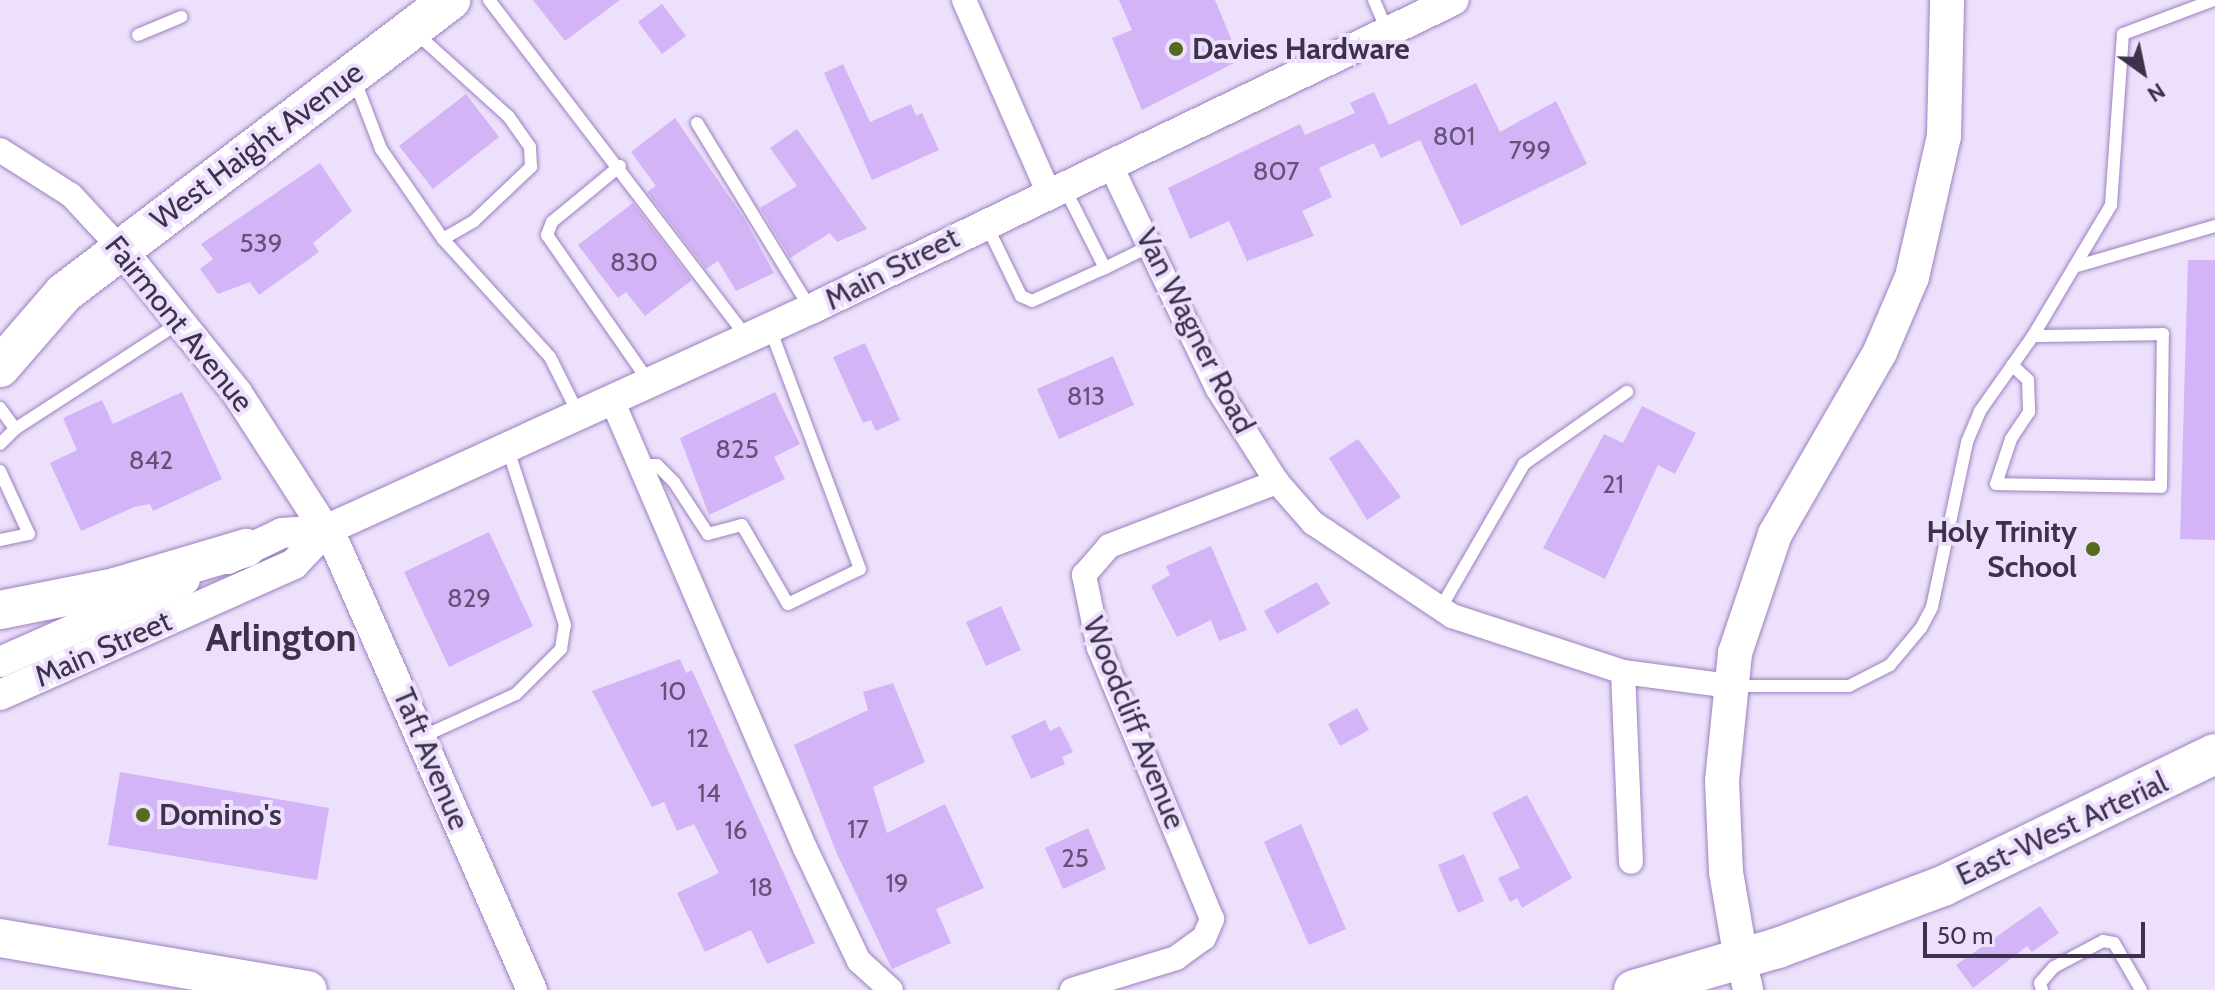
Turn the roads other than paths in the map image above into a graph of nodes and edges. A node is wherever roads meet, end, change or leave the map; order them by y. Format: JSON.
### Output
{"nodes":[{"id":1,"x":450,"y":0,"type":"edge"},
{"id":2,"x":489,"y":0,"type":"edge"},
{"id":3,"x":964,"y":0,"type":"edge"},
{"id":4,"x":1374,"y":0,"type":"edge"},
{"id":5,"x":1454,"y":0,"type":"edge"},
{"id":6,"x":1947,"y":0,"type":"edge"},
{"id":7,"x":2214,"y":0,"type":"edge"},
{"id":8,"x":181,"y":17,"type":"dead end"},
{"id":9,"x":412,"y":29,"type":"junction"},
{"id":10,"x":1387,"y":31,"type":"junction"},
{"id":11,"x":138,"y":35,"type":"dead end"},
{"id":12,"x":353,"y":74,"type":"junction"},
{"id":13,"x":697,"y":123,"type":"dead end"},
{"id":14,"x":0,"y":150,"type":"edge"},
{"id":15,"x":1109,"y":162,"type":"junction"},
{"id":16,"x":620,"y":166,"type":"junction"},
{"id":17,"x":1055,"y":187,"type":"junction"},
{"id":18,"x":985,"y":222,"type":"junction"},
{"id":19,"x":2215,"y":226,"type":"edge"},
{"id":20,"x":443,"y":239,"type":"junction"},
{"id":21,"x":1150,"y":246,"type":"junction"},
{"id":22,"x":121,"y":249,"type":"junction"},
{"id":23,"x":2077,"y":266,"type":"junction"},
{"id":24,"x":1105,"y":268,"type":"junction"},
{"id":25,"x":64,"y":293,"type":"junction"},
{"id":26,"x":811,"y":309,"type":"junction"},
{"id":27,"x":182,"y":321,"type":"junction"},
{"id":28,"x":759,"y":333,"type":"junction"},
{"id":29,"x":2033,"y":336,"type":"junction"},
{"id":30,"x":0,"y":342,"type":"edge"},
{"id":31,"x":2012,"y":365,"type":"junction"},
{"id":32,"x":0,"y":367,"type":"edge"},
{"id":33,"x":649,"y":383,"type":"junction"},
{"id":34,"x":1627,"y":392,"type":"dead end"},
{"id":35,"x":612,"y":400,"type":"junction"},
{"id":36,"x":0,"y":408,"type":"edge"},
{"id":37,"x":579,"y":415,"type":"junction"},
{"id":38,"x":15,"y":429,"type":"junction"},
{"id":39,"x":0,"y":444,"type":"edge"},
{"id":40,"x":507,"y":447,"type":"junction"},
{"id":41,"x":639,"y":465,"type":"junction"},
{"id":42,"x":0,"y":471,"type":"edge"},
{"id":43,"x":1277,"y":482,"type":"junction"},
{"id":44,"x":326,"y":530,"type":"junction"},
{"id":45,"x":0,"y":540,"type":"edge"},
{"id":46,"x":246,"y":548,"type":"junction"},
{"id":47,"x":1440,"y":609,"type":"junction"},
{"id":48,"x":0,"y":610,"type":"edge"},
{"id":49,"x":0,"y":662,"type":"edge"},
{"id":50,"x":1623,"y":672,"type":"junction"},
{"id":51,"x":1729,"y":686,"type":"junction"},
{"id":52,"x":0,"y":695,"type":"edge"},
{"id":53,"x":422,"y":737,"type":"junction"},
{"id":54,"x":2215,"y":754,"type":"edge"},
{"id":55,"x":1631,"y":862,"type":"dead end"},
{"id":56,"x":0,"y":938,"type":"edge"},
{"id":57,"x":1744,"y":975,"type":"edge"},
{"id":58,"x":308,"y":990,"type":"edge"},
{"id":59,"x":532,"y":990,"type":"edge"},
{"id":60,"x":891,"y":990,"type":"edge"},
{"id":61,"x":1072,"y":990,"type":"edge"},
{"id":62,"x":1634,"y":990,"type":"edge"},
{"id":63,"x":2042,"y":990,"type":"edge"},
{"id":64,"x":2141,"y":990,"type":"edge"}],
"edges":[{"from":1,"to":9,"type":"highway","name":"West Haight Avenue"},
{"from":2,"to":16,"type":"lane"},
{"from":3,"to":17,"type":"street"},
{"from":4,"to":10,"type":"lane"},
{"from":5,"to":10,"type":"street","name":"Main Street"},
{"from":6,"to":51,"type":"main road"},
{"from":7,"to":23,"type":"lane"},
{"from":8,"to":11,"type":"lane"},
{"from":9,"to":12,"type":"highway","name":"West Haight Avenue"},
{"from":9,"to":20,"type":"lane"},
{"from":10,"to":15,"type":"street","name":"Main Street"},
{"from":12,"to":20,"type":"lane"},
{"from":12,"to":22,"type":"highway","name":"West Haight Avenue"},
{"from":13,"to":26,"type":"lane"},
{"from":14,"to":22,"type":"street","name":"Fairmont Avenue"},
{"from":15,"to":17,"type":"street","name":"Main Street"},
{"from":15,"to":21,"type":"street","name":"Van Wagner Road"},
{"from":16,"to":28,"type":"lane"},
{"from":16,"to":33,"type":"lane"},
{"from":17,"to":18,"type":"street","name":"Main Street"},
{"from":17,"to":24,"type":"lane"},
{"from":18,"to":24,"type":"lane"},
{"from":18,"to":26,"type":"street","name":"Main Street"},
{"from":19,"to":23,"type":"lane"},
{"from":20,"to":37,"type":"lane"},
{"from":21,"to":24,"type":"lane"},
{"from":21,"to":43,"type":"street","name":"Van Wagner Road"},
{"from":22,"to":25,"type":"highway","name":"West Haight Avenue"},
{"from":22,"to":27,"type":"street","name":"Fairmont Avenue"},
{"from":23,"to":29,"type":"lane"},
{"from":25,"to":30,"type":"main road"},
{"from":25,"to":32,"type":"highway"},
{"from":26,"to":28,"type":"street","name":"Main Street"},
{"from":27,"to":38,"type":"lane"},
{"from":27,"to":44,"type":"street","name":"Fairmont Avenue"},
{"from":28,"to":33,"type":"street","name":"Main Street"},
{"from":28,"to":41,"type":"lane"},
{"from":29,"to":31,"type":"lane"},
{"from":29,"to":31,"type":"lane"},
{"from":31,"to":51,"type":"lane"},
{"from":33,"to":35,"type":"street","name":"Main Street"},
{"from":34,"to":47,"type":"lane"},
{"from":35,"to":37,"type":"street","name":"Main Street"},
{"from":35,"to":41,"type":"street"},
{"from":36,"to":38,"type":"lane"},
{"from":37,"to":40,"type":"street","name":"Main Street"},
{"from":38,"to":39,"type":"lane"},
{"from":40,"to":44,"type":"street","name":"Main Street"},
{"from":40,"to":53,"type":"lane"},
{"from":41,"to":60,"type":"street"},
{"from":42,"to":45,"type":"lane"},
{"from":43,"to":47,"type":"street","name":"Van Wagner Road"},
{"from":43,"to":61,"type":"street","name":"Woodcliff Avenue"},
{"from":44,"to":46,"type":"street","name":"Main Street"},
{"from":44,"to":52,"type":"street","name":"Main Street"},
{"from":44,"to":53,"type":"street","name":"Taft Avenue"},
{"from":46,"to":48,"type":"main road"},
{"from":46,"to":49,"type":"street","name":"Main Street"},
{"from":47,"to":50,"type":"street","name":"Van Wagner Road"},
{"from":50,"to":51,"type":"street","name":"Van Wagner Road"},
{"from":50,"to":55,"type":"street"},
{"from":51,"to":57,"type":"main road"},
{"from":53,"to":59,"type":"street","name":"Taft Avenue"},
{"from":54,"to":57,"type":"highway","name":"East-West Arterial"},
{"from":56,"to":58,"type":"main road"},
{"from":57,"to":62,"type":"highway","name":"East-West Arterial"},
{"from":63,"to":64,"type":"lane"}]}
